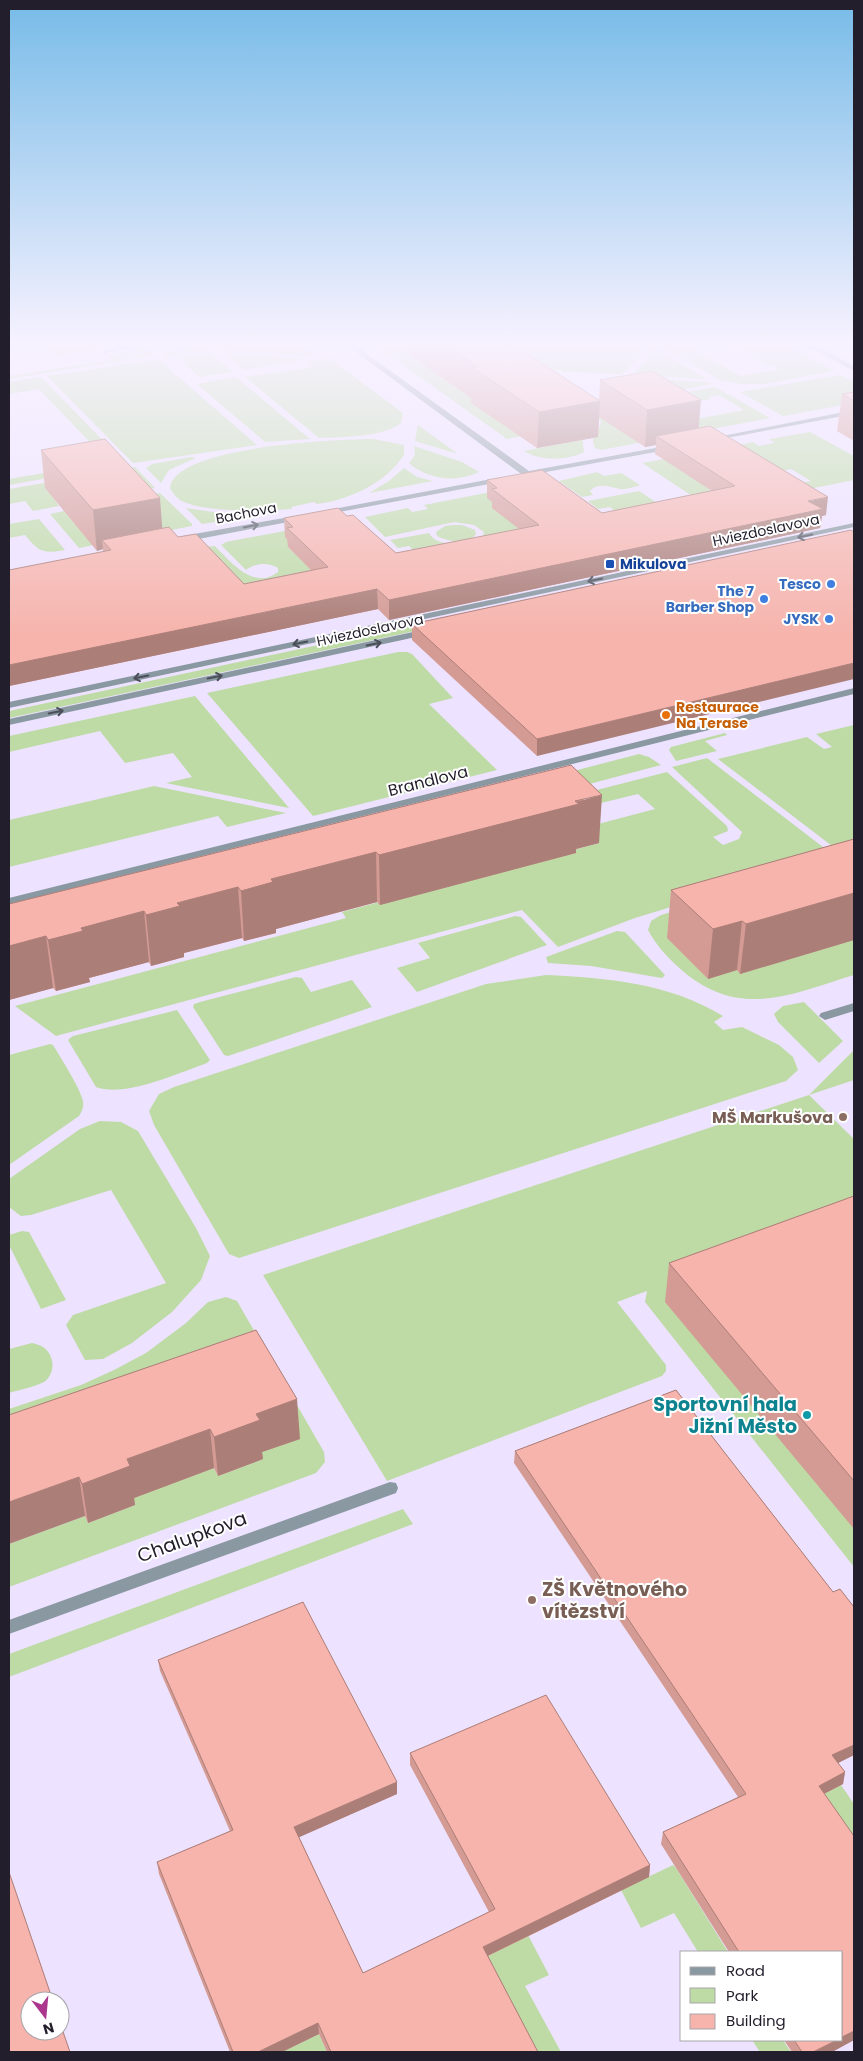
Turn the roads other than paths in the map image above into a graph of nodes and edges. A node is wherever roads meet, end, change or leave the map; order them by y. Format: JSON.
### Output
{"nodes":[{"id":1,"x":484,"y":442,"type":"edge"},
{"id":2,"x":684,"y":444,"type":"edge"},
{"id":3,"x":528,"y":474,"type":"junction"},
{"id":4,"x":316,"y":514,"type":"edge"},
{"id":5,"x":306,"y":516,"type":"edge"},
{"id":6,"x":854,"y":525,"type":"edge"},
{"id":7,"x":174,"y":541,"type":"edge"},
{"id":8,"x":435,"y":630,"type":"edge"},
{"id":9,"x":854,"y":691,"type":"edge"},
{"id":10,"x":9,"y":705,"type":"edge"},
{"id":11,"x":9,"y":722,"type":"edge"},
{"id":12,"x":9,"y":901,"type":"edge"},
{"id":13,"x":854,"y":1007,"type":"edge"},
{"id":14,"x":826,"y":1016,"type":"dead end"},
{"id":15,"x":390,"y":1488,"type":"dead end"},
{"id":16,"x":9,"y":1627,"type":"edge"}],
"edges":[{"from":1,"to":3,"type":"street"},
{"from":2,"to":3,"type":"street"},
{"from":3,"to":4,"type":"street"},
{"from":7,"to":5,"type":"street","name":"Bachova","one_way":true},
{"from":6,"to":10,"type":"street","name":"Hviezdoslavova","one_way":true},
{"from":11,"to":8,"type":"street","name":"Hviezdoslavova","one_way":true},
{"from":9,"to":12,"type":"street","name":"Brandlova"},
{"from":13,"to":14,"type":"street"},
{"from":15,"to":16,"type":"street","name":"Chalupkova"}]}
